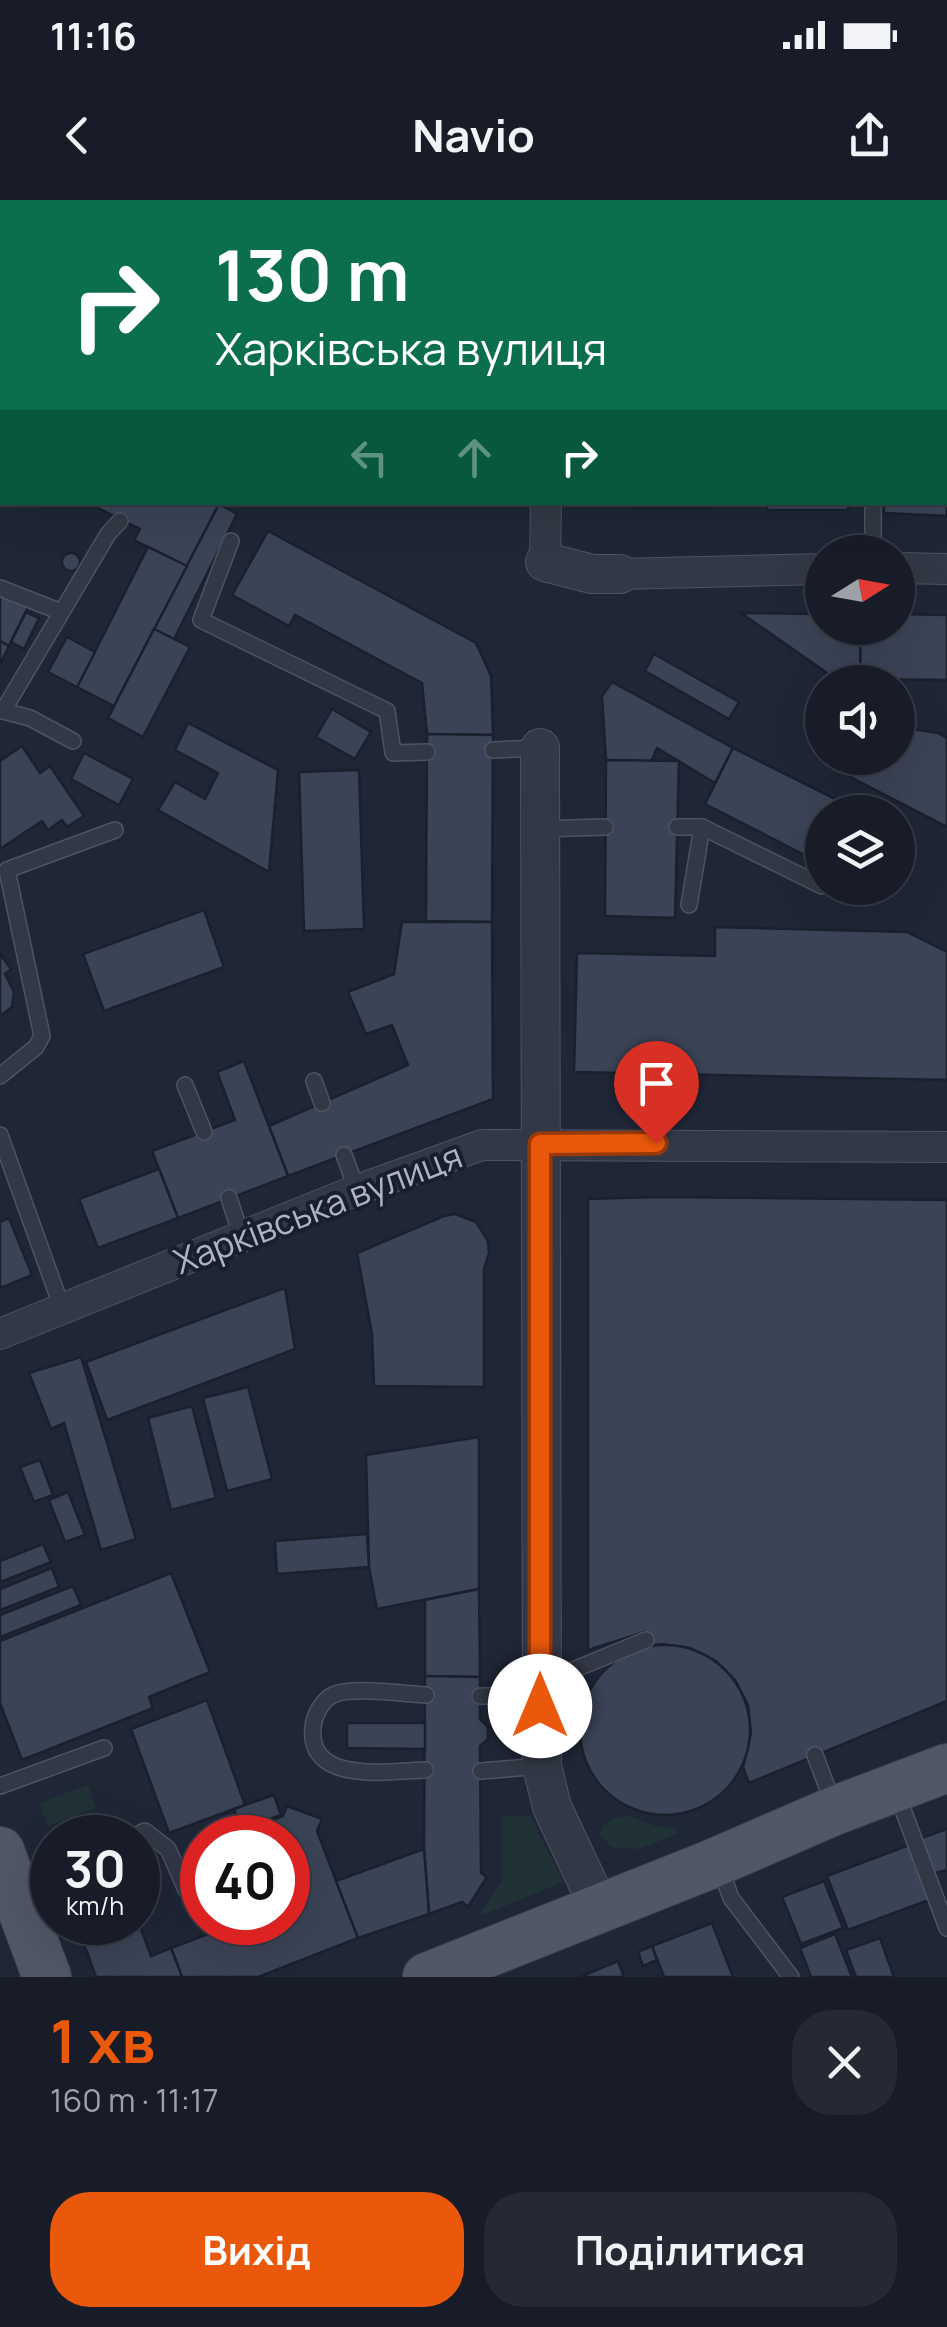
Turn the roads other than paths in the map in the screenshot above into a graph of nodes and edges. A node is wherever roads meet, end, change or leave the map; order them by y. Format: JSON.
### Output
{"nodes":[{"id":1,"x":546,"y":505,"type":"edge"},
{"id":2,"x":873,"y":505,"type":"edge"},
{"id":3,"x":120,"y":521,"type":"dead end"},
{"id":4,"x":873,"y":535,"type":"edge"},
{"id":5,"x":231,"y":541,"type":"dead end"},
{"id":6,"x":545,"y":562,"type":"joint"},
{"id":7,"x":915,"y":568,"type":"edge"},
{"id":8,"x":947,"y":568,"type":"edge"},
{"id":9,"x":805,"y":569,"type":"edge"},
{"id":10,"x":620,"y":574,"type":"joint"},
{"id":11,"x":0,"y":588,"type":"edge"},
{"id":12,"x":61,"y":612,"type":"junction"},
{"id":13,"x":1,"y":710,"type":"edge"},
{"id":14,"x":73,"y":741,"type":"dead end"},
{"id":15,"x":540,"y":748,"type":"joint"},
{"id":16,"x":493,"y":750,"type":"dead end"},
{"id":17,"x":426,"y":752,"type":"dead end"},
{"id":18,"x":678,"y":827,"type":"dead end"},
{"id":19,"x":702,"y":827,"type":"junction"},
{"id":20,"x":606,"y":828,"type":"dead end"},
{"id":21,"x":539,"y":829,"type":"junction"},
{"id":22,"x":115,"y":830,"type":"dead end"},
{"id":23,"x":3,"y":871,"type":"edge"},
{"id":24,"x":805,"y":878,"type":"edge"},
{"id":25,"x":689,"y":905,"type":"dead end"},
{"id":26,"x":0,"y":1076,"type":"edge"},
{"id":27,"x":314,"y":1081,"type":"dead end"},
{"id":28,"x":186,"y":1085,"type":"dead end"},
{"id":29,"x":322,"y":1102,"type":"dead end"},
{"id":30,"x":204,"y":1132,"type":"dead end"},
{"id":31,"x":0,"y":1136,"type":"edge"},
{"id":32,"x":540,"y":1144,"type":"junction"},
{"id":33,"x":947,"y":1147,"type":"edge"},
{"id":34,"x":344,"y":1155,"type":"dead end"},
{"id":35,"x":357,"y":1190,"type":"junction"},
{"id":36,"x":229,"y":1198,"type":"dead end"},
{"id":37,"x":242,"y":1238,"type":"junction"},
{"id":38,"x":62,"y":1308,"type":"junction"},
{"id":39,"x":0,"y":1334,"type":"edge"},
{"id":40,"x":646,"y":1640,"type":"dead end"},
{"id":41,"x":540,"y":1690,"type":"junction"},
{"id":42,"x":426,"y":1695,"type":"dead end"},
{"id":43,"x":480,"y":1696,"type":"dead end"},
{"id":44,"x":104,"y":1748,"type":"dead end"},
{"id":45,"x":815,"y":1755,"type":"dead end"},
{"id":46,"x":542,"y":1766,"type":"junction"},
{"id":47,"x":947,"y":1768,"type":"edge"},
{"id":48,"x":425,"y":1770,"type":"dead end"},
{"id":49,"x":480,"y":1771,"type":"dead end"},
{"id":50,"x":0,"y":1786,"type":"edge"},
{"id":51,"x":895,"y":1788,"type":"junction"},
{"id":52,"x":836,"y":1810,"type":"junction"},
{"id":53,"x":160,"y":1843,"type":"edge"},
{"id":54,"x":717,"y":1861,"type":"junction"},
{"id":55,"x":21,"y":1867,"type":"edge"},
{"id":56,"x":180,"y":1876,"type":"edge"},
{"id":57,"x":598,"y":1907,"type":"junction"},
{"id":58,"x":947,"y":1928,"type":"edge"},
{"id":59,"x":47,"y":1977,"type":"edge"},
{"id":60,"x":428,"y":1977,"type":"edge"},
{"id":61,"x":791,"y":1977,"type":"edge"}],
"edges":[{"from":1,"to":6,"type":"street"},
{"from":2,"to":4,"type":"lane"},
{"from":3,"to":12,"type":"lane"},
{"from":5,"to":17,"type":"lane"},
{"from":6,"to":10,"type":"street"},
{"from":7,"to":8,"type":"street"},
{"from":9,"to":10,"type":"street"},
{"from":11,"to":12,"type":"lane"},
{"from":12,"to":13,"type":"lane"},
{"from":13,"to":14,"type":"lane"},
{"from":15,"to":16,"type":"lane"},
{"from":15,"to":21,"type":"street"},
{"from":18,"to":19,"type":"lane"},
{"from":19,"to":24,"type":"lane"},
{"from":19,"to":25,"type":"lane"},
{"from":20,"to":21,"type":"lane"},
{"from":21,"to":32,"type":"street"},
{"from":22,"to":23,"type":"lane"},
{"from":23,"to":26,"type":"lane"},
{"from":27,"to":29,"type":"lane"},
{"from":28,"to":30,"type":"lane"},
{"from":31,"to":38,"type":"lane"},
{"from":32,"to":33,"type":"street","name":"Харківська вулиця"},
{"from":32,"to":35,"type":"street","name":"Харківська вулиця"},
{"from":32,"to":41,"type":"street"},
{"from":34,"to":35,"type":"lane"},
{"from":35,"to":37,"type":"street","name":"Харківська вулиця"},
{"from":36,"to":37,"type":"lane"},
{"from":37,"to":38,"type":"street","name":"Харківська вулиця"},
{"from":38,"to":39,"type":"street","name":"Харківська вулиця"},
{"from":40,"to":41,"type":"lane"},
{"from":41,"to":43,"type":"lane"},
{"from":41,"to":46,"type":"street"},
{"from":42,"to":48,"type":"lane"},
{"from":44,"to":50,"type":"lane"},
{"from":45,"to":52,"type":"lane"},
{"from":46,"to":49,"type":"lane"},
{"from":46,"to":57,"type":"street"},
{"from":47,"to":51,"type":"main road"},
{"from":51,"to":52,"type":"main road"},
{"from":51,"to":58,"type":"lane"},
{"from":52,"to":54,"type":"main road"},
{"from":53,"to":56,"type":"lane"},
{"from":54,"to":57,"type":"main road"},
{"from":54,"to":61,"type":"lane"},
{"from":55,"to":59,"type":"main road"},
{"from":57,"to":60,"type":"main road"}]}
